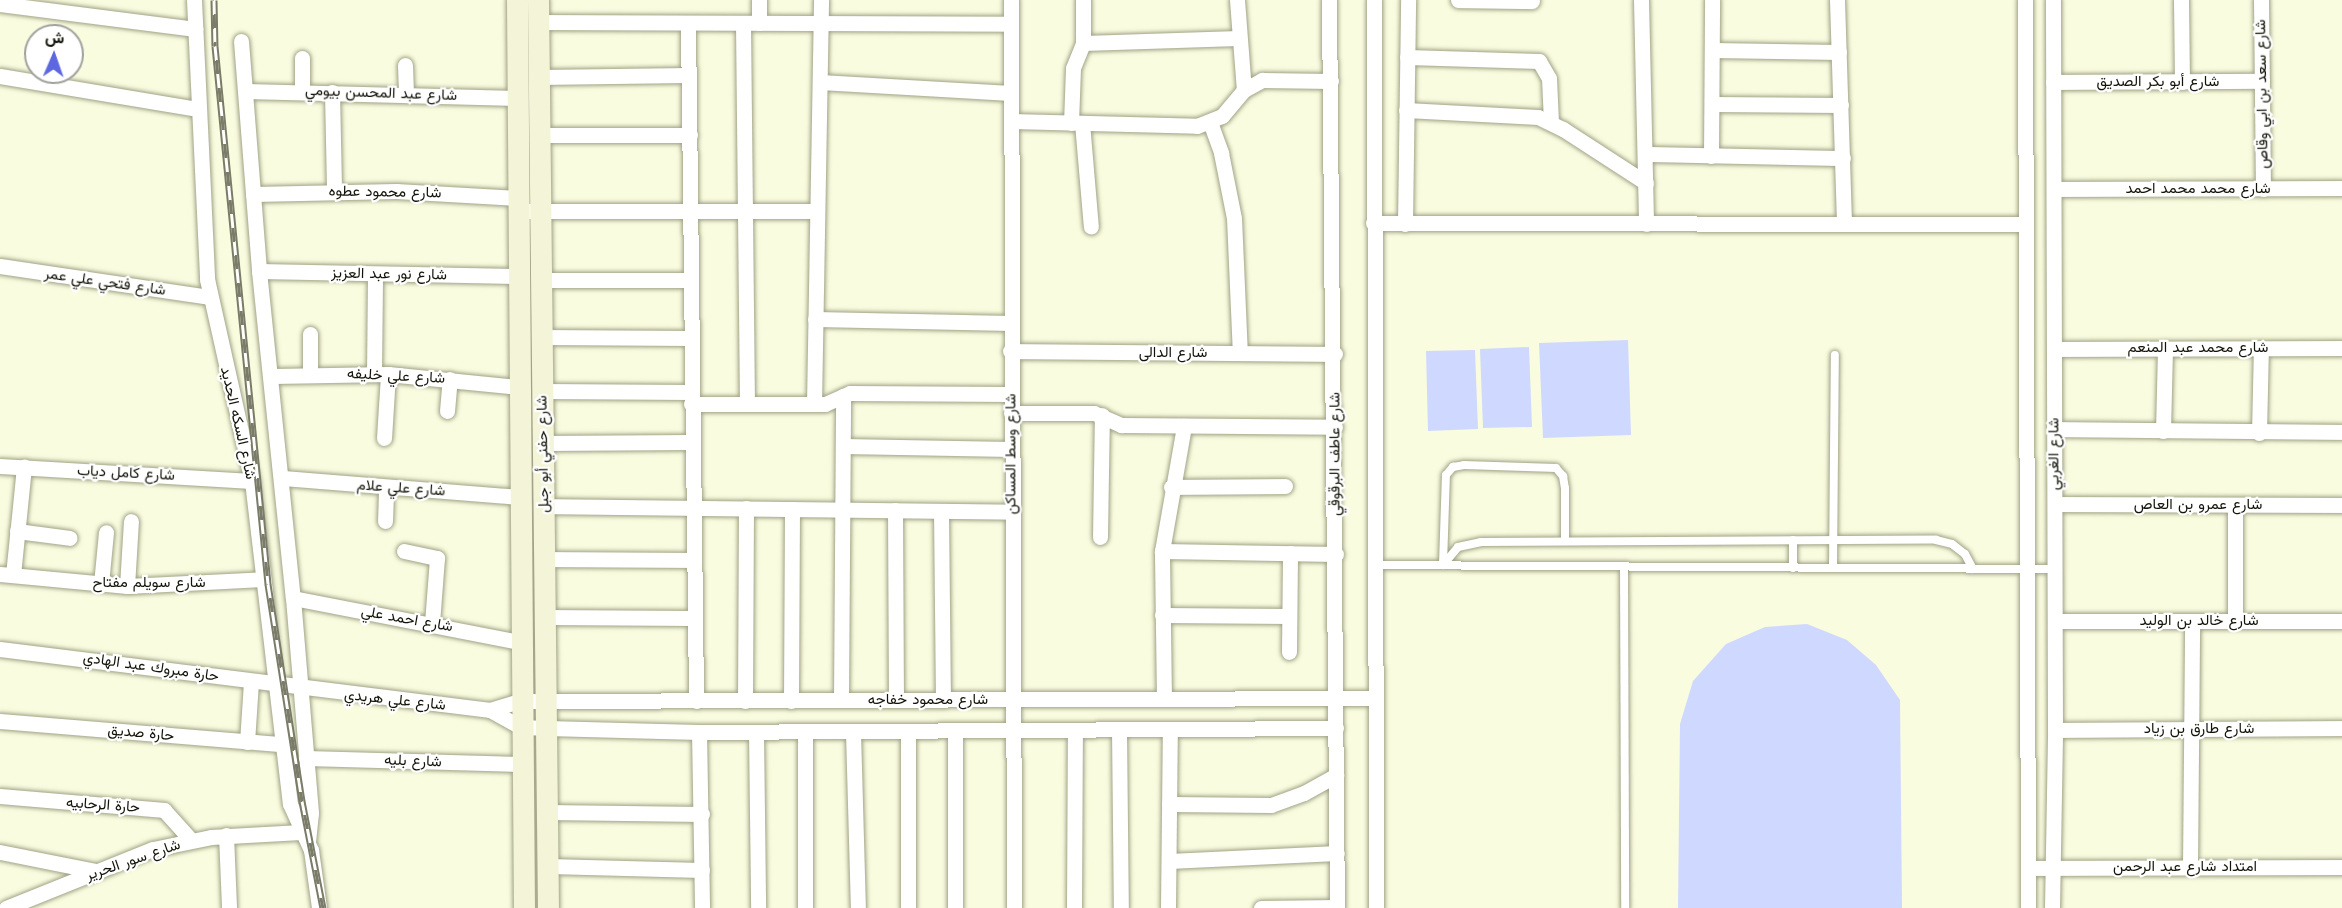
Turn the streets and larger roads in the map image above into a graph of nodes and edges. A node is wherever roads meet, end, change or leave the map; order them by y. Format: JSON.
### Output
{"nodes":[{"id":1,"x":194,"y":0,"type":"edge"},
{"id":2,"x":517,"y":0,"type":"edge"},
{"id":3,"x":538,"y":0,"type":"edge"},
{"id":4,"x":759,"y":0,"type":"edge"},
{"id":5,"x":821,"y":0,"type":"edge"},
{"id":6,"x":1011,"y":0,"type":"edge"},
{"id":7,"x":1083,"y":0,"type":"edge"},
{"id":8,"x":1237,"y":0,"type":"edge"},
{"id":9,"x":1329,"y":0,"type":"edge"},
{"id":10,"x":1374,"y":0,"type":"edge"},
{"id":11,"x":1408,"y":0,"type":"edge"},
{"id":12,"x":1458,"y":0,"type":"edge"},
{"id":13,"x":1641,"y":0,"type":"edge"},
{"id":14,"x":1712,"y":0,"type":"edge"},
{"id":15,"x":1838,"y":0,"type":"edge"},
{"id":16,"x":2025,"y":0,"type":"edge"},
{"id":17,"x":2053,"y":0,"type":"edge"},
{"id":18,"x":2181,"y":0,"type":"edge"},
{"id":19,"x":2261,"y":0,"type":"edge"},
{"id":20,"x":1532,"y":1,"type":"edge"},
{"id":21,"x":0,"y":4,"type":"edge"},
{"id":22,"x":538,"y":22,"type":"junction"},
{"id":23,"x":688,"y":22,"type":"junction"},
{"id":24,"x":743,"y":23,"type":"junction"},
{"id":25,"x":759,"y":23,"type":"junction"},
{"id":26,"x":821,"y":23,"type":"junction"},
{"id":27,"x":1011,"y":24,"type":"junction"},
{"id":28,"x":195,"y":29,"type":"junction"},
{"id":29,"x":1239,"y":38,"type":"junction"},
{"id":30,"x":241,"y":41,"type":"dead end"},
{"id":31,"x":1083,"y":43,"type":"junction"},
{"id":32,"x":1713,"y":50,"type":"junction"},
{"id":33,"x":1839,"y":52,"type":"junction"},
{"id":34,"x":1407,"y":57,"type":"junction"},
{"id":35,"x":302,"y":58,"type":"dead end"},
{"id":36,"x":405,"y":65,"type":"dead end"},
{"id":37,"x":688,"y":75,"type":"junction"},
{"id":38,"x":0,"y":76,"type":"edge"},
{"id":39,"x":539,"y":77,"type":"junction"},
{"id":40,"x":1331,"y":81,"type":"junction"},
{"id":41,"x":2182,"y":81,"type":"junction"},
{"id":42,"x":2262,"y":81,"type":"junction"},
{"id":43,"x":820,"y":82,"type":"junction"},
{"id":44,"x":2053,"y":82,"type":"junction"},
{"id":45,"x":1244,"y":90,"type":"junction"},
{"id":46,"x":246,"y":91,"type":"junction"},
{"id":47,"x":302,"y":91,"type":"junction"},
{"id":48,"x":332,"y":92,"type":"junction"},
{"id":49,"x":406,"y":93,"type":"junction"},
{"id":50,"x":1011,"y":93,"type":"junction"},
{"id":51,"x":517,"y":98,"type":"junction"},
{"id":52,"x":1712,"y":104,"type":"junction"},
{"id":53,"x":1841,"y":105,"type":"junction"},
{"id":54,"x":198,"y":109,"type":"junction"},
{"id":55,"x":1406,"y":110,"type":"junction"},
{"id":56,"x":1011,"y":121,"type":"junction"},
{"id":57,"x":1210,"y":122,"type":"junction"},
{"id":58,"x":1551,"y":122,"type":"junction"},
{"id":59,"x":1077,"y":123,"type":"junction"},
{"id":60,"x":540,"y":135,"type":"junction"},
{"id":61,"x":690,"y":135,"type":"junction"},
{"id":62,"x":1645,"y":154,"type":"junction"},
{"id":63,"x":1711,"y":156,"type":"junction"},
{"id":64,"x":1843,"y":158,"type":"junction"},
{"id":65,"x":1646,"y":183,"type":"junction"},
{"id":66,"x":2342,"y":188,"type":"edge"},
{"id":67,"x":2054,"y":189,"type":"junction"},
{"id":68,"x":2264,"y":189,"type":"junction"},
{"id":69,"x":334,"y":191,"type":"junction"},
{"id":70,"x":253,"y":194,"type":"junction"},
{"id":71,"x":518,"y":204,"type":"junction"},
{"id":72,"x":540,"y":211,"type":"junction"},
{"id":73,"x":690,"y":211,"type":"junction"},
{"id":74,"x":745,"y":211,"type":"junction"},
{"id":75,"x":817,"y":211,"type":"junction"},
{"id":76,"x":1373,"y":224,"type":"junction"},
{"id":77,"x":1405,"y":224,"type":"junction"},
{"id":78,"x":1646,"y":224,"type":"junction"},
{"id":79,"x":1844,"y":224,"type":"junction"},
{"id":80,"x":2025,"y":224,"type":"junction"},
{"id":81,"x":1091,"y":227,"type":"dead end"},
{"id":82,"x":0,"y":267,"type":"edge"},
{"id":83,"x":259,"y":271,"type":"junction"},
{"id":84,"x":375,"y":274,"type":"junction"},
{"id":85,"x":518,"y":276,"type":"junction"},
{"id":86,"x":541,"y":280,"type":"junction"},
{"id":87,"x":690,"y":280,"type":"junction"},
{"id":88,"x":210,"y":297,"type":"junction"},
{"id":89,"x":815,"y":320,"type":"junction"},
{"id":90,"x":1011,"y":324,"type":"junction"},
{"id":91,"x":310,"y":334,"type":"dead end"},
{"id":92,"x":541,"y":337,"type":"junction"},
{"id":93,"x":691,"y":338,"type":"junction"},
{"id":94,"x":2165,"y":348,"type":"junction"},
{"id":95,"x":2260,"y":348,"type":"junction"},
{"id":96,"x":2342,"y":348,"type":"edge"},
{"id":97,"x":2054,"y":349,"type":"junction"},
{"id":98,"x":1011,"y":351,"type":"junction"},
{"id":99,"x":1240,"y":353,"type":"junction"},
{"id":100,"x":1335,"y":354,"type":"junction"},
{"id":101,"x":310,"y":374,"type":"junction"},
{"id":102,"x":381,"y":374,"type":"junction"},
{"id":103,"x":273,"y":376,"type":"junction"},
{"id":104,"x":450,"y":379,"type":"junction"},
{"id":105,"x":519,"y":387,"type":"junction"},
{"id":106,"x":542,"y":391,"type":"junction"},
{"id":107,"x":1011,"y":394,"type":"junction"},
{"id":108,"x":843,"y":396,"type":"junction"},
{"id":109,"x":691,"y":398,"type":"junction"},
{"id":110,"x":747,"y":404,"type":"junction"},
{"id":111,"x":814,"y":404,"type":"junction"},
{"id":112,"x":447,"y":411,"type":"dead end"},
{"id":113,"x":1011,"y":413,"type":"junction"},
{"id":114,"x":1102,"y":415,"type":"junction"},
{"id":115,"x":1184,"y":426,"type":"junction"},
{"id":116,"x":1335,"y":427,"type":"junction"},
{"id":117,"x":2054,"y":429,"type":"junction"},
{"id":118,"x":2163,"y":431,"type":"junction"},
{"id":119,"x":2342,"y":432,"type":"edge"},
{"id":120,"x":2259,"y":433,"type":"junction"},
{"id":121,"x":384,"y":438,"type":"dead end"},
{"id":122,"x":692,"y":442,"type":"junction"},
{"id":123,"x":543,"y":443,"type":"junction"},
{"id":124,"x":843,"y":446,"type":"junction"},
{"id":125,"x":1011,"y":449,"type":"junction"},
{"id":126,"x":0,"y":466,"type":"edge"},
{"id":127,"x":24,"y":467,"type":"junction"},
{"id":128,"x":283,"y":478,"type":"junction"},
{"id":129,"x":252,"y":481,"type":"junction"},
{"id":130,"x":1285,"y":486,"type":"dead end"},
{"id":131,"x":386,"y":487,"type":"junction"},
{"id":132,"x":1171,"y":487,"type":"junction"},
{"id":133,"x":519,"y":497,"type":"junction"},
{"id":134,"x":2055,"y":504,"type":"junction"},
{"id":135,"x":2235,"y":505,"type":"junction"},
{"id":136,"x":2342,"y":505,"type":"edge"},
{"id":137,"x":543,"y":506,"type":"junction"},
{"id":138,"x":692,"y":508,"type":"junction"},
{"id":139,"x":746,"y":508,"type":"junction"},
{"id":140,"x":792,"y":509,"type":"junction"},
{"id":141,"x":842,"y":510,"type":"junction"},
{"id":142,"x":895,"y":510,"type":"junction"},
{"id":143,"x":941,"y":511,"type":"junction"},
{"id":144,"x":1011,"y":512,"type":"junction"},
{"id":145,"x":130,"y":521,"type":"dead end"},
{"id":146,"x":385,"y":521,"type":"dead end"},
{"id":147,"x":17,"y":531,"type":"junction"},
{"id":148,"x":106,"y":532,"type":"dead end"},
{"id":149,"x":70,"y":537,"type":"dead end"},
{"id":150,"x":1100,"y":537,"type":"dead end"},
{"id":151,"x":404,"y":551,"type":"dead end"},
{"id":152,"x":1162,"y":551,"type":"junction"},
{"id":153,"x":1290,"y":553,"type":"junction"},
{"id":154,"x":1336,"y":554,"type":"junction"},
{"id":155,"x":544,"y":559,"type":"junction"},
{"id":156,"x":692,"y":560,"type":"junction"},
{"id":157,"x":6,"y":574,"type":"edge"},
{"id":158,"x":263,"y":579,"type":"junction"},
{"id":159,"x":101,"y":584,"type":"junction"},
{"id":160,"x":127,"y":586,"type":"junction"},
{"id":161,"x":293,"y":598,"type":"junction"},
{"id":162,"x":1162,"y":615,"type":"junction"},
{"id":163,"x":1289,"y":616,"type":"junction"},
{"id":164,"x":544,"y":617,"type":"junction"},
{"id":165,"x":693,"y":618,"type":"junction"},
{"id":166,"x":2055,"y":621,"type":"junction"},
{"id":167,"x":2192,"y":621,"type":"junction"},
{"id":168,"x":2235,"y":621,"type":"junction"},
{"id":169,"x":2342,"y":621,"type":"edge"},
{"id":170,"x":432,"y":623,"type":"junction"},
{"id":171,"x":520,"y":642,"type":"junction"},
{"id":172,"x":0,"y":650,"type":"edge"},
{"id":173,"x":1289,"y":652,"type":"dead end"},
{"id":174,"x":251,"y":681,"type":"junction"},
{"id":175,"x":275,"y":684,"type":"junction"},
{"id":176,"x":300,"y":690,"type":"junction"},
{"id":177,"x":1336,"y":698,"type":"junction"},
{"id":178,"x":1375,"y":698,"type":"junction"},
{"id":179,"x":1164,"y":699,"type":"junction"},
{"id":180,"x":745,"y":700,"type":"junction"},
{"id":181,"x":840,"y":700,"type":"junction"},
{"id":182,"x":896,"y":700,"type":"junction"},
{"id":183,"x":943,"y":700,"type":"junction"},
{"id":184,"x":1011,"y":700,"type":"junction"},
{"id":185,"x":520,"y":701,"type":"junction"},
{"id":186,"x":545,"y":701,"type":"junction"},
{"id":187,"x":696,"y":701,"type":"junction"},
{"id":188,"x":791,"y":701,"type":"junction"},
{"id":189,"x":490,"y":710,"type":"junction"},
{"id":190,"x":0,"y":721,"type":"edge"},
{"id":191,"x":521,"y":727,"type":"junction"},
{"id":192,"x":546,"y":728,"type":"junction"},
{"id":193,"x":1336,"y":728,"type":"junction"},
{"id":194,"x":2342,"y":728,"type":"edge"},
{"id":195,"x":1011,"y":730,"type":"junction"},
{"id":196,"x":1075,"y":730,"type":"junction"},
{"id":197,"x":1119,"y":730,"type":"junction"},
{"id":198,"x":1170,"y":730,"type":"junction"},
{"id":199,"x":2055,"y":730,"type":"junction"},
{"id":200,"x":2192,"y":730,"type":"junction"},
{"id":201,"x":908,"y":731,"type":"junction"},
{"id":202,"x":955,"y":731,"type":"junction"},
{"id":203,"x":699,"y":732,"type":"junction"},
{"id":204,"x":756,"y":732,"type":"junction"},
{"id":205,"x":805,"y":732,"type":"junction"},
{"id":206,"x":853,"y":732,"type":"junction"},
{"id":207,"x":247,"y":742,"type":"junction"},
{"id":208,"x":282,"y":744,"type":"junction"},
{"id":209,"x":306,"y":758,"type":"junction"},
{"id":210,"x":521,"y":764,"type":"junction"},
{"id":211,"x":1336,"y":775,"type":"junction"},
{"id":212,"x":0,"y":796,"type":"edge"},
{"id":213,"x":1169,"y":804,"type":"junction"},
{"id":214,"x":547,"y":812,"type":"junction"},
{"id":215,"x":702,"y":814,"type":"junction"},
{"id":216,"x":226,"y":835,"type":"junction"},
{"id":217,"x":305,"y":837,"type":"junction"},
{"id":218,"x":190,"y":840,"type":"junction"},
{"id":219,"x":0,"y":852,"type":"edge"},
{"id":220,"x":1337,"y":853,"type":"junction"},
{"id":221,"x":1169,"y":861,"type":"junction"},
{"id":222,"x":548,"y":866,"type":"junction"},
{"id":223,"x":2190,"y":867,"type":"junction"},
{"id":224,"x":2342,"y":867,"type":"edge"},
{"id":225,"x":2028,"y":868,"type":"junction"},
{"id":226,"x":2051,"y":868,"type":"junction"},
{"id":227,"x":702,"y":870,"type":"junction"},
{"id":228,"x":96,"y":871,"type":"junction"},
{"id":229,"x":1337,"y":907,"type":"edge"},
{"id":230,"x":6,"y":908,"type":"edge"},
{"id":231,"x":229,"y":908,"type":"edge"},
{"id":232,"x":319,"y":908,"type":"edge"},
{"id":233,"x":524,"y":908,"type":"edge"},
{"id":234,"x":548,"y":908,"type":"edge"},
{"id":235,"x":702,"y":908,"type":"edge"},
{"id":236,"x":758,"y":908,"type":"edge"},
{"id":237,"x":805,"y":908,"type":"edge"},
{"id":238,"x":858,"y":908,"type":"edge"},
{"id":239,"x":908,"y":908,"type":"edge"},
{"id":240,"x":955,"y":908,"type":"edge"},
{"id":241,"x":1014,"y":908,"type":"edge"},
{"id":242,"x":1074,"y":908,"type":"edge"},
{"id":243,"x":1121,"y":908,"type":"edge"},
{"id":244,"x":1168,"y":908,"type":"edge"},
{"id":245,"x":1261,"y":908,"type":"edge"},
{"id":246,"x":1376,"y":908,"type":"edge"},
{"id":247,"x":2028,"y":908,"type":"edge"},
{"id":248,"x":2052,"y":908,"type":"edge"}],
"edges":[{"from":1,"to":28,"type":"street","name":"شارع السكه الحديد"},
{"from":2,"to":51,"type":"street","name":"شارع حفني أبو جبل"},
{"from":3,"to":22,"type":"street","name":"شارع حفني أبو جبل"},
{"from":4,"to":25,"type":"street"},
{"from":5,"to":26,"type":"street"},
{"from":6,"to":27,"type":"street","name":"شارع وسط المساكن"},
{"from":7,"to":31,"type":"street"},
{"from":8,"to":29,"type":"street"},
{"from":9,"to":40,"type":"street","name":"شارع عاطف البرقوقي"},
{"from":10,"to":76,"type":"street"},
{"from":11,"to":34,"type":"street"},
{"from":12,"to":20,"type":"street"},
{"from":13,"to":62,"type":"street"},
{"from":14,"to":32,"type":"street"},
{"from":15,"to":33,"type":"street"},
{"from":16,"to":80,"type":"street","name":"شارع الغربي"},
{"from":17,"to":44,"type":"street","name":"شارع الغربي"},
{"from":18,"to":41,"type":"street"},
{"from":19,"to":42,"type":"street","name":"شارع سعد بن ابي وقاص"},
{"from":21,"to":28,"type":"street"},
{"from":22,"to":23,"type":"street"},
{"from":22,"to":39,"type":"street","name":"شارع حفني أبو جبل"},
{"from":23,"to":24,"type":"street"},
{"from":23,"to":37,"type":"street"},
{"from":24,"to":25,"type":"street"},
{"from":24,"to":74,"type":"street"},
{"from":25,"to":26,"type":"street"},
{"from":26,"to":27,"type":"street"},
{"from":26,"to":43,"type":"street"},
{"from":27,"to":50,"type":"street","name":"شارع وسط المساكن"},
{"from":28,"to":54,"type":"street","name":"شارع السكه الحديد"},
{"from":29,"to":31,"type":"street"},
{"from":29,"to":45,"type":"street"},
{"from":30,"to":46,"type":"street","name":"شارع السكه الحديد"},
{"from":31,"to":59,"type":"street"},
{"from":32,"to":33,"type":"street"},
{"from":32,"to":52,"type":"street"},
{"from":33,"to":53,"type":"street"},
{"from":34,"to":55,"type":"street"},
{"from":34,"to":58,"type":"street"},
{"from":35,"to":47,"type":"street"},
{"from":36,"to":49,"type":"street"},
{"from":37,"to":39,"type":"street"},
{"from":37,"to":61,"type":"street"},
{"from":38,"to":54,"type":"street"},
{"from":39,"to":60,"type":"street","name":"شارع حفني أبو جبل"},
{"from":40,"to":45,"type":"street"},
{"from":40,"to":100,"type":"street","name":"شارع عاطف البرقوقي"},
{"from":41,"to":42,"type":"street","name":"شارع أبو بكر الصديق"},
{"from":41,"to":44,"type":"street","name":"شارع أبو بكر الصديق"},
{"from":42,"to":68,"type":"street","name":"شارع سعد بن ابي وقاص"},
{"from":43,"to":50,"type":"street"},
{"from":43,"to":75,"type":"street"},
{"from":44,"to":67,"type":"street","name":"شارع الغربي"},
{"from":45,"to":57,"type":"street"},
{"from":46,"to":47,"type":"street","name":"شارع عبد المحسن بيومي"},
{"from":46,"to":70,"type":"street","name":"شارع السكه الحديد"},
{"from":47,"to":48,"type":"street","name":"شارع عبد المحسن بيومي"},
{"from":48,"to":49,"type":"street","name":"شارع عبد المحسن بيومي"},
{"from":48,"to":69,"type":"street"},
{"from":49,"to":51,"type":"street","name":"شارع عبد المحسن بيومي"},
{"from":50,"to":56,"type":"street","name":"شارع وسط المساكن"},
{"from":51,"to":71,"type":"street","name":"شارع حفني أبو جبل"},
{"from":52,"to":53,"type":"street"},
{"from":52,"to":63,"type":"street"},
{"from":53,"to":64,"type":"street"},
{"from":54,"to":88,"type":"street","name":"شارع السكه الحديد"},
{"from":55,"to":58,"type":"street"},
{"from":55,"to":77,"type":"street"},
{"from":56,"to":59,"type":"street"},
{"from":56,"to":90,"type":"street","name":"شارع وسط المساكن"},
{"from":57,"to":59,"type":"street"},
{"from":57,"to":99,"type":"street"},
{"from":58,"to":65,"type":"street"},
{"from":59,"to":81,"type":"street"},
{"from":60,"to":61,"type":"street"},
{"from":60,"to":72,"type":"street","name":"شارع حفني أبو جبل"},
{"from":61,"to":73,"type":"street"},
{"from":62,"to":63,"type":"street"},
{"from":62,"to":65,"type":"street"},
{"from":63,"to":64,"type":"street"},
{"from":64,"to":79,"type":"street"},
{"from":65,"to":78,"type":"street"},
{"from":66,"to":68,"type":"street","name":"شارع محمد محمد احمد"},
{"from":67,"to":68,"type":"street","name":"شارع محمد محمد احمد"},
{"from":67,"to":97,"type":"street","name":"شارع الغربي"},
{"from":69,"to":70,"type":"street","name":"شارع محمود عطوه"},
{"from":69,"to":71,"type":"street","name":"شارع محمود عطوه"},
{"from":70,"to":83,"type":"street","name":"شارع السكه الحديد"},
{"from":71,"to":72,"type":"street","name":"شارع محمود عطوه"},
{"from":71,"to":85,"type":"street","name":"شارع حفني أبو جبل"},
{"from":72,"to":73,"type":"street","name":"شارع محمود عطوه"},
{"from":72,"to":86,"type":"street","name":"شارع حفني أبو جبل"},
{"from":73,"to":74,"type":"street","name":"شارع محمود عطوه"},
{"from":73,"to":87,"type":"street"},
{"from":74,"to":75,"type":"street","name":"شارع محمود عطوه"},
{"from":74,"to":110,"type":"street"},
{"from":75,"to":89,"type":"street"},
{"from":76,"to":77,"type":"street"},
{"from":76,"to":178,"type":"street"},
{"from":77,"to":78,"type":"street"},
{"from":78,"to":79,"type":"street"},
{"from":79,"to":80,"type":"street"},
{"from":80,"to":225,"type":"street","name":"شارع الغربي"},
{"from":82,"to":88,"type":"street","name":"شارع فتحي علي عمر"},
{"from":83,"to":84,"type":"street","name":"شارع نور عبد العزيز"},
{"from":83,"to":103,"type":"street","name":"شارع السكه الحديد"},
{"from":84,"to":85,"type":"street","name":"شارع نور عبد العزيز"},
{"from":84,"to":102,"type":"street"},
{"from":85,"to":105,"type":"street","name":"شارع حفني أبو جبل"},
{"from":86,"to":87,"type":"street"},
{"from":86,"to":92,"type":"street","name":"شارع حفني أبو جبل"},
{"from":87,"to":93,"type":"street"},
{"from":88,"to":129,"type":"street","name":"شارع السكه الحديد"},
{"from":89,"to":90,"type":"street"},
{"from":89,"to":111,"type":"street"},
{"from":90,"to":98,"type":"street","name":"شارع وسط المساكن"},
{"from":91,"to":101,"type":"street"},
{"from":92,"to":93,"type":"street"},
{"from":92,"to":106,"type":"street","name":"شارع حفني أبو جبل"},
{"from":93,"to":109,"type":"street"},
{"from":94,"to":95,"type":"street","name":"شارع محمد عبد المنعم"},
{"from":94,"to":97,"type":"street","name":"شارع محمد عبد المنعم"},
{"from":94,"to":118,"type":"street"},
{"from":95,"to":96,"type":"street","name":"شارع محمد عبد المنعم"},
{"from":95,"to":120,"type":"street"},
{"from":97,"to":117,"type":"street","name":"شارع الغربي"},
{"from":98,"to":99,"type":"street","name":"شارع الدالى"},
{"from":98,"to":107,"type":"street","name":"شارع وسط المساكن"},
{"from":99,"to":100,"type":"street","name":"شارع الدالى"},
{"from":100,"to":116,"type":"street","name":"شارع عاطف البرقوقي"},
{"from":101,"to":102,"type":"street","name":"شارع علي خليفه"},
{"from":101,"to":103,"type":"street","name":"شارع علي خليفه"},
{"from":102,"to":104,"type":"street","name":"شارع علي خليفه"},
{"from":102,"to":121,"type":"street"},
{"from":103,"to":128,"type":"street","name":"شارع السكه الحديد"},
{"from":104,"to":105,"type":"street","name":"شارع علي خليفه"},
{"from":104,"to":112,"type":"street"},
{"from":105,"to":133,"type":"street","name":"شارع حفني أبو جبل"},
{"from":106,"to":109,"type":"street"},
{"from":106,"to":123,"type":"street","name":"شارع حفني أبو جبل"},
{"from":107,"to":108,"type":"street"},
{"from":107,"to":113,"type":"street","name":"شارع وسط المساكن"},
{"from":108,"to":111,"type":"street"},
{"from":108,"to":124,"type":"street"},
{"from":109,"to":110,"type":"street"},
{"from":109,"to":122,"type":"street"},
{"from":110,"to":111,"type":"street"},
{"from":113,"to":114,"type":"street"},
{"from":113,"to":125,"type":"street","name":"شارع وسط المساكن"},
{"from":114,"to":115,"type":"street"},
{"from":114,"to":150,"type":"street"},
{"from":115,"to":116,"type":"street"},
{"from":115,"to":132,"type":"street"},
{"from":116,"to":154,"type":"street","name":"شارع عاطف البرقوقي"},
{"from":117,"to":118,"type":"street"},
{"from":117,"to":134,"type":"street","name":"شارع الغربي"},
{"from":118,"to":120,"type":"street"},
{"from":119,"to":120,"type":"street"},
{"from":122,"to":123,"type":"street"},
{"from":122,"to":138,"type":"street"},
{"from":123,"to":137,"type":"street","name":"شارع حفني أبو جبل"},
{"from":124,"to":125,"type":"street"},
{"from":124,"to":141,"type":"street"},
{"from":125,"to":144,"type":"street","name":"شارع وسط المساكن"},
{"from":126,"to":127,"type":"street","name":"شارع كامل دياب"},
{"from":127,"to":129,"type":"street","name":"شارع كامل دياب"},
{"from":127,"to":147,"type":"street"},
{"from":128,"to":131,"type":"street","name":"شارع علي علام"},
{"from":128,"to":161,"type":"street","name":"شارع السكه الحديد"},
{"from":129,"to":158,"type":"street","name":"شارع السكه الحديد"},
{"from":130,"to":132,"type":"street"},
{"from":131,"to":133,"type":"street","name":"شارع علي علام"},
{"from":131,"to":146,"type":"street"},
{"from":132,"to":152,"type":"street"},
{"from":133,"to":171,"type":"street","name":"شارع حفني أبو جبل"},
{"from":134,"to":135,"type":"street","name":"شارع عمرو بن العاص"},
{"from":134,"to":166,"type":"street","name":"شارع الغربي"},
{"from":135,"to":136,"type":"street","name":"شارع عمرو بن العاص"},
{"from":135,"to":168,"type":"street"},
{"from":137,"to":138,"type":"street"},
{"from":137,"to":155,"type":"street","name":"شارع حفني أبو جبل"},
{"from":138,"to":139,"type":"street"},
{"from":138,"to":156,"type":"street"},
{"from":139,"to":140,"type":"street"},
{"from":139,"to":180,"type":"street"},
{"from":140,"to":141,"type":"street"},
{"from":140,"to":188,"type":"street"},
{"from":141,"to":142,"type":"street"},
{"from":141,"to":181,"type":"street"},
{"from":142,"to":143,"type":"street"},
{"from":142,"to":182,"type":"street"},
{"from":143,"to":144,"type":"street"},
{"from":143,"to":183,"type":"street"},
{"from":144,"to":184,"type":"street","name":"شارع وسط المساكن"},
{"from":145,"to":160,"type":"street"},
{"from":147,"to":149,"type":"street"},
{"from":147,"to":157,"type":"street"},
{"from":148,"to":159,"type":"street"},
{"from":151,"to":170,"type":"street"},
{"from":152,"to":153,"type":"street"},
{"from":152,"to":162,"type":"street"},
{"from":153,"to":154,"type":"street"},
{"from":153,"to":163,"type":"street"},
{"from":154,"to":177,"type":"street","name":"شارع عاطف البرقوقي"},
{"from":155,"to":156,"type":"street"},
{"from":155,"to":164,"type":"street","name":"شارع حفني أبو جبل"},
{"from":156,"to":165,"type":"street"},
{"from":157,"to":159,"type":"street","name":"شارع سويلم مفتاح"},
{"from":158,"to":160,"type":"street","name":"شارع سويلم مفتاح"},
{"from":158,"to":175,"type":"street","name":"شارع السكه الحديد"},
{"from":159,"to":160,"type":"street","name":"شارع سويلم مفتاح"},
{"from":161,"to":170,"type":"street","name":"شارع احمد علي"},
{"from":161,"to":176,"type":"street","name":"شارع السكه الحديد"},
{"from":162,"to":163,"type":"street"},
{"from":162,"to":179,"type":"street"},
{"from":163,"to":173,"type":"street"},
{"from":164,"to":165,"type":"street"},
{"from":164,"to":186,"type":"street","name":"شارع حفني أبو جبل"},
{"from":165,"to":187,"type":"street"},
{"from":166,"to":167,"type":"street","name":"شارع خالد بن الوليد"},
{"from":166,"to":199,"type":"street","name":"شارع الغربي"},
{"from":167,"to":168,"type":"street","name":"شارع خالد بن الوليد"},
{"from":167,"to":200,"type":"street"},
{"from":168,"to":169,"type":"street","name":"شارع خالد بن الوليد"},
{"from":170,"to":171,"type":"street","name":"شارع احمد علي"},
{"from":171,"to":185,"type":"street","name":"شارع حفني أبو جبل"},
{"from":172,"to":174,"type":"street","name":"حارة مبروك عبد الهادي"},
{"from":174,"to":175,"type":"street","name":"حارة مبروك عبد الهادي"},
{"from":174,"to":207,"type":"street"},
{"from":175,"to":176,"type":"street","name":"حارة مبروك عبد الهادي"},
{"from":175,"to":208,"type":"street","name":"شارع السكه الحديد"},
{"from":176,"to":189,"type":"street","name":"شارع علي هريدي"},
{"from":176,"to":209,"type":"street","name":"شارع السكه الحديد"},
{"from":177,"to":178,"type":"street","name":"شارع محمود خفاجه"},
{"from":177,"to":179,"type":"street","name":"شارع محمود خفاجه"},
{"from":177,"to":193,"type":"street","name":"شارع عاطف البرقوقي"},
{"from":178,"to":246,"type":"street"},
{"from":179,"to":184,"type":"street","name":"شارع محمود خفاجه"},
{"from":180,"to":187,"type":"street","name":"شارع محمود خفاجه"},
{"from":180,"to":188,"type":"street","name":"شارع محمود خفاجه"},
{"from":181,"to":182,"type":"street","name":"شارع محمود خفاجه"},
{"from":181,"to":188,"type":"street","name":"شارع محمود خفاجه"},
{"from":182,"to":183,"type":"street","name":"شارع محمود خفاجه"},
{"from":183,"to":184,"type":"street","name":"شارع محمود خفاجه"},
{"from":184,"to":195,"type":"street","name":"شارع وسط المساكن"},
{"from":185,"to":186,"type":"street","name":"شارع محمود خفاجه"},
{"from":185,"to":189,"type":"street","name":"شارع علي هريدي"},
{"from":185,"to":191,"type":"street","name":"شارع حفني أبو جبل"},
{"from":186,"to":187,"type":"street","name":"شارع محمود خفاجه"},
{"from":186,"to":192,"type":"street","name":"شارع حفني أبو جبل"},
{"from":189,"to":191,"type":"street","name":"شارع علي هريدي"},
{"from":190,"to":207,"type":"street","name":"حارة صديق"},
{"from":191,"to":192,"type":"street","name":"شارع محمود خفاجه"},
{"from":191,"to":210,"type":"street","name":"شارع حفني أبو جبل"},
{"from":192,"to":203,"type":"street","name":"شارع محمود خفاجه"},
{"from":192,"to":214,"type":"street","name":"شارع حفني أبو جبل"},
{"from":193,"to":198,"type":"street","name":"شارع محمود خفاجه"},
{"from":193,"to":211,"type":"street","name":"شارع عاطف البرقوقي"},
{"from":194,"to":200,"type":"street","name":"شارع طارق بن زياد"},
{"from":195,"to":196,"type":"street","name":"شارع محمود خفاجه"},
{"from":195,"to":202,"type":"street","name":"شارع محمود خفاجه"},
{"from":195,"to":241,"type":"street","name":"شارع وسط المساكن"},
{"from":196,"to":197,"type":"street","name":"شارع محمود خفاجه"},
{"from":196,"to":242,"type":"street"},
{"from":197,"to":198,"type":"street","name":"شارع محمود خفاجه"},
{"from":197,"to":243,"type":"street"},
{"from":198,"to":213,"type":"street"},
{"from":199,"to":200,"type":"street","name":"شارع طارق بن زياد"},
{"from":199,"to":226,"type":"street","name":"شارع الغربي"},
{"from":200,"to":223,"type":"street"},
{"from":201,"to":202,"type":"street","name":"شارع محمود خفاجه"},
{"from":201,"to":206,"type":"street","name":"شارع محمود خفاجه"},
{"from":201,"to":239,"type":"street"},
{"from":202,"to":240,"type":"street"},
{"from":203,"to":204,"type":"street","name":"شارع محمود خفاجه"},
{"from":203,"to":215,"type":"street"},
{"from":204,"to":205,"type":"street","name":"شارع محمود خفاجه"},
{"from":204,"to":236,"type":"street"},
{"from":205,"to":206,"type":"street","name":"شارع محمود خفاجه"},
{"from":205,"to":237,"type":"street"},
{"from":206,"to":238,"type":"street"},
{"from":207,"to":208,"type":"street","name":"حارة صديق"},
{"from":208,"to":217,"type":"street","name":"شارع السكه الحديد"},
{"from":209,"to":210,"type":"street","name":"شارع بليه"},
{"from":209,"to":217,"type":"street","name":"شارع السكه الحديد"},
{"from":210,"to":233,"type":"street","name":"شارع حفني أبو جبل"},
{"from":211,"to":213,"type":"street"},
{"from":211,"to":220,"type":"street","name":"شارع عاطف البرقوقي"},
{"from":212,"to":218,"type":"street","name":"حارة الرحابيه"},
{"from":213,"to":221,"type":"street"},
{"from":214,"to":215,"type":"street"},
{"from":214,"to":222,"type":"street","name":"شارع حفني أبو جبل"},
{"from":215,"to":227,"type":"street"},
{"from":216,"to":217,"type":"street","name":"شارع سور الحرير"},
{"from":216,"to":218,"type":"street","name":"شارع سور الحرير"},
{"from":216,"to":231,"type":"street"},
{"from":217,"to":232,"type":"street","name":"شارع السكه الحديد"},
{"from":218,"to":228,"type":"street","name":"شارع سور الحرير"},
{"from":219,"to":228,"type":"street"},
{"from":220,"to":221,"type":"street"},
{"from":220,"to":229,"type":"street","name":"شارع عاطف البرقوقي"},
{"from":221,"to":244,"type":"street"},
{"from":222,"to":227,"type":"street"},
{"from":222,"to":234,"type":"street","name":"شارع حفني أبو جبل"},
{"from":223,"to":224,"type":"street","name":"امتداد شارع عبد الرحمن"},
{"from":223,"to":226,"type":"street","name":"امتداد شارع عبد الرحمن"},
{"from":225,"to":226,"type":"street","name":"امتداد شارع عبد الرحمن"},
{"from":225,"to":247,"type":"street","name":"شارع الغربي"},
{"from":226,"to":248,"type":"street","name":"شارع الغربي"},
{"from":227,"to":235,"type":"street"},
{"from":228,"to":230,"type":"street","name":"شارع سور الحرير"},
{"from":229,"to":245,"type":"street"}]}
